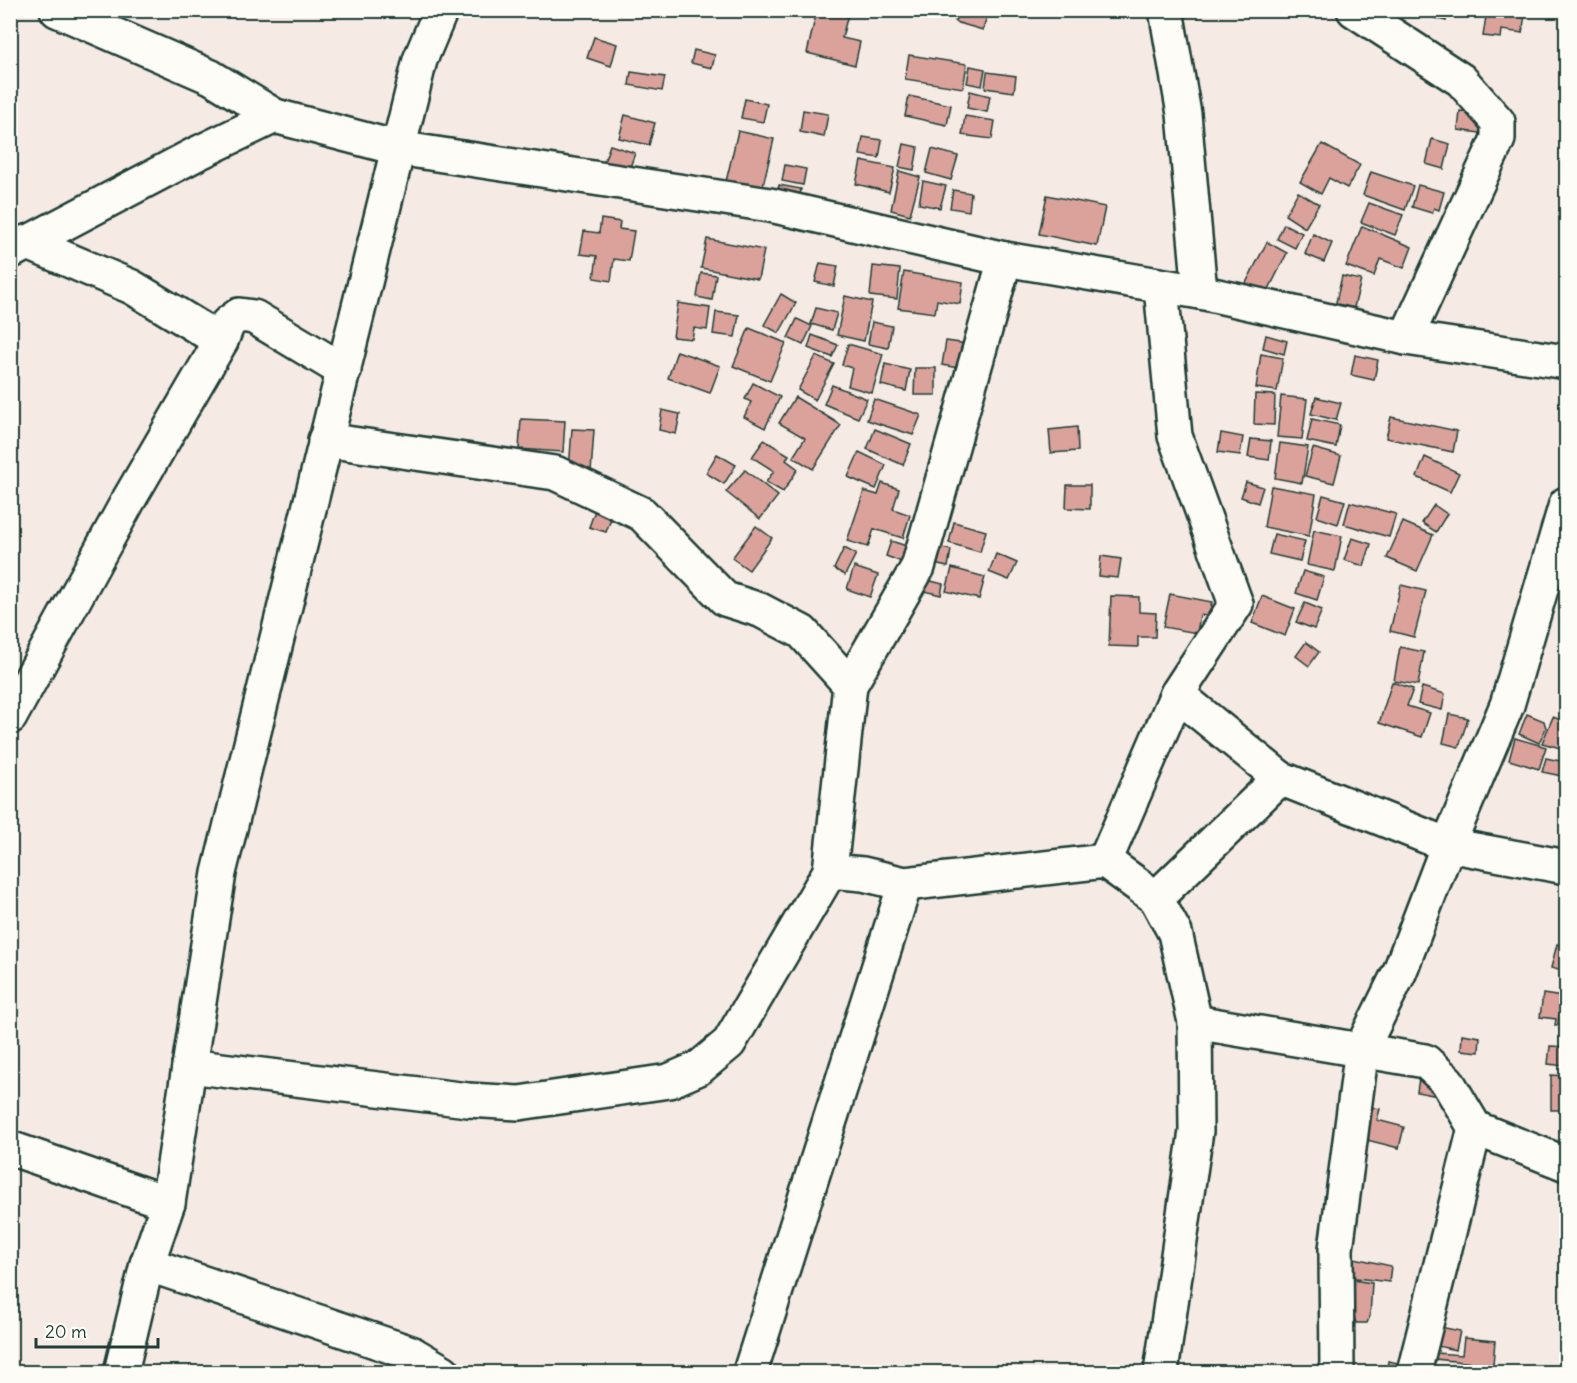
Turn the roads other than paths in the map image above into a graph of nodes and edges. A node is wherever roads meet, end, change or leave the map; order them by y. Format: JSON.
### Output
{"nodes":[{"id":1,"x":57,"y":10,"type":"edge"},
{"id":2,"x":441,"y":10,"type":"edge"},
{"id":3,"x":1166,"y":10,"type":"edge"},
{"id":4,"x":1354,"y":10,"type":"edge"},
{"id":5,"x":275,"y":116,"type":"junction"},
{"id":6,"x":397,"y":148,"type":"junction"},
{"id":7,"x":18,"y":247,"type":"edge"},
{"id":8,"x":1005,"y":259,"type":"junction"},
{"id":9,"x":1161,"y":287,"type":"junction"},
{"id":10,"x":1200,"y":292,"type":"junction"},
{"id":11,"x":1406,"y":338,"type":"junction"},
{"id":12,"x":222,"y":340,"type":"junction"},
{"id":13,"x":1566,"y":362,"type":"edge"},
{"id":14,"x":344,"y":372,"type":"junction"},
{"id":15,"x":325,"y":440,"type":"junction"},
{"id":16,"x":1566,"y":504,"type":"edge"},
{"id":17,"x":850,"y":685,"type":"junction"},
{"id":18,"x":1177,"y":694,"type":"junction"},
{"id":19,"x":10,"y":717,"type":"edge"},
{"id":20,"x":1280,"y":778,"type":"junction"},
{"id":21,"x":1448,"y":845,"type":"junction"},
{"id":22,"x":1105,"y":861,"type":"junction"},
{"id":23,"x":1566,"y":867,"type":"edge"},
{"id":24,"x":830,"y":871,"type":"junction"},
{"id":25,"x":905,"y":884,"type":"junction"},
{"id":26,"x":1156,"y":898,"type":"junction"},
{"id":27,"x":1195,"y":1022,"type":"junction"},
{"id":28,"x":1362,"y":1048,"type":"junction"},
{"id":29,"x":189,"y":1066,"type":"junction"},
{"id":30,"x":1475,"y":1128,"type":"junction"},
{"id":31,"x":10,"y":1148,"type":"edge"},
{"id":32,"x":1566,"y":1164,"type":"edge"},
{"id":33,"x":168,"y":1203,"type":"junction"},
{"id":34,"x":147,"y":1264,"type":"junction"},
{"id":35,"x":121,"y":1372,"type":"edge"},
{"id":36,"x":443,"y":1372,"type":"edge"},
{"id":37,"x":750,"y":1372,"type":"edge"},
{"id":38,"x":1161,"y":1372,"type":"edge"},
{"id":39,"x":1336,"y":1372,"type":"edge"},
{"id":40,"x":1414,"y":1372,"type":"edge"}],
"edges":[{"from":1,"to":5,"type":"street"},
{"from":2,"to":6,"type":"street"},
{"from":3,"to":10,"type":"street"},
{"from":4,"to":11,"type":"street"},
{"from":5,"to":6,"type":"street"},
{"from":5,"to":7,"type":"street"},
{"from":6,"to":8,"type":"street"},
{"from":6,"to":14,"type":"street"},
{"from":7,"to":12,"type":"street"},
{"from":8,"to":9,"type":"street"},
{"from":8,"to":17,"type":"street"},
{"from":9,"to":10,"type":"street"},
{"from":9,"to":18,"type":"street"},
{"from":10,"to":11,"type":"street"},
{"from":11,"to":13,"type":"street"},
{"from":12,"to":14,"type":"street"},
{"from":12,"to":19,"type":"street"},
{"from":14,"to":15,"type":"street"},
{"from":15,"to":17,"type":"street"},
{"from":15,"to":29,"type":"street"},
{"from":16,"to":21,"type":"street"},
{"from":17,"to":24,"type":"street"},
{"from":18,"to":20,"type":"street"},
{"from":18,"to":22,"type":"street"},
{"from":20,"to":21,"type":"street"},
{"from":20,"to":26,"type":"street"},
{"from":21,"to":23,"type":"street"},
{"from":21,"to":28,"type":"street"},
{"from":22,"to":25,"type":"street"},
{"from":22,"to":26,"type":"street"},
{"from":24,"to":25,"type":"street"},
{"from":24,"to":29,"type":"street"},
{"from":25,"to":37,"type":"street"},
{"from":26,"to":27,"type":"street"},
{"from":27,"to":28,"type":"street"},
{"from":27,"to":38,"type":"street"},
{"from":28,"to":30,"type":"street"},
{"from":28,"to":39,"type":"street"},
{"from":29,"to":33,"type":"street"},
{"from":30,"to":32,"type":"street"},
{"from":30,"to":40,"type":"street"},
{"from":31,"to":33,"type":"street"},
{"from":33,"to":34,"type":"street"},
{"from":34,"to":35,"type":"street"},
{"from":34,"to":36,"type":"street"}]}
